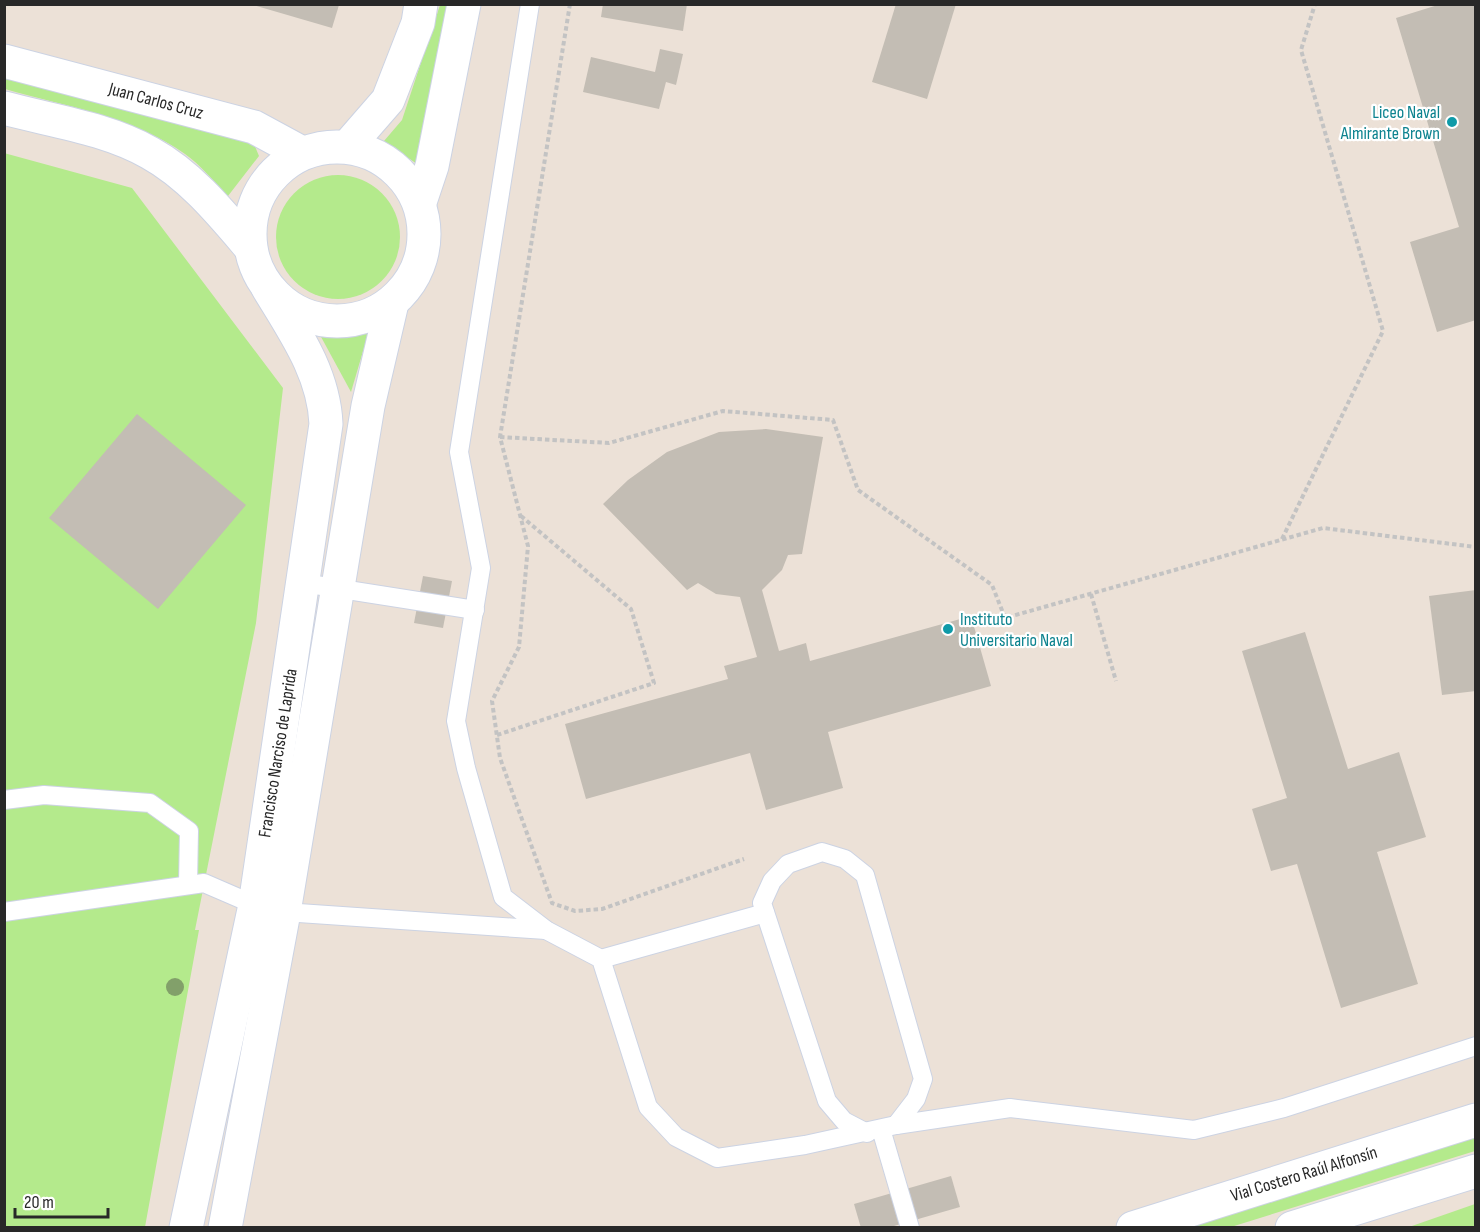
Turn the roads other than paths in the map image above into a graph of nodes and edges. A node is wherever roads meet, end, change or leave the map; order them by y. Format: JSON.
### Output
{"nodes":[{"id":1,"x":421,"y":4,"type":"edge"},
{"id":2,"x":464,"y":4,"type":"edge"},
{"id":3,"x":530,"y":4,"type":"edge"},
{"id":4,"x":4,"y":61,"type":"edge"},
{"id":5,"x":4,"y":108,"type":"edge"},
{"id":6,"x":348,"y":146,"type":"junction"},
{"id":7,"x":302,"y":153,"type":"junction"},
{"id":8,"x":420,"y":202,"type":"junction"},
{"id":9,"x":250,"y":247,"type":"junction"},
{"id":10,"x":268,"y":288,"type":"junction"},
{"id":11,"x":392,"y":303,"type":"junction"},
{"id":12,"x":303,"y":583,"type":"junction"},
{"id":13,"x":339,"y":588,"type":"junction"},
{"id":14,"x":475,"y":610,"type":"junction"},
{"id":15,"x":4,"y":800,"type":"edge"},
{"id":16,"x":188,"y":885,"type":"junction"},
{"id":17,"x":269,"y":909,"type":"junction"},
{"id":18,"x":4,"y":912,"type":"edge"},
{"id":19,"x":765,"y":913,"type":"junction"},
{"id":20,"x":546,"y":930,"type":"junction"},
{"id":21,"x":601,"y":959,"type":"junction"},
{"id":22,"x":1476,"y":1046,"type":"edge"},
{"id":23,"x":1476,"y":1120,"type":"edge"},
{"id":24,"x":881,"y":1129,"type":"junction"},
{"id":25,"x":1476,"y":1171,"type":"edge"},
{"id":26,"x":186,"y":1227,"type":"edge"},
{"id":27,"x":225,"y":1227,"type":"edge"},
{"id":28,"x":910,"y":1227,"type":"edge"},
{"id":29,"x":1133,"y":1227,"type":"edge"},
{"id":30,"x":1292,"y":1227,"type":"edge"}],
"edges":[{"from":1,"to":6,"type":"street"},
{"from":2,"to":8,"type":"street"},
{"from":3,"to":14,"type":"lane"},
{"from":4,"to":7,"type":"street","name":"Juan Carlos Cruz"},
{"from":5,"to":9,"type":"street"},
{"from":6,"to":7,"type":"street"},
{"from":6,"to":8,"type":"street"},
{"from":7,"to":9,"type":"street"},
{"from":8,"to":11,"type":"street"},
{"from":9,"to":10,"type":"street"},
{"from":10,"to":11,"type":"street"},
{"from":10,"to":12,"type":"street","name":"Francisco Narciso de Laprida"},
{"from":11,"to":13,"type":"street","name":"Francisco Narciso de Laprida"},
{"from":12,"to":13,"type":"lane"},
{"from":12,"to":17,"type":"street","name":"Francisco Narciso de Laprida"},
{"from":13,"to":14,"type":"lane"},
{"from":13,"to":17,"type":"street","name":"Francisco Narciso de Laprida"},
{"from":14,"to":20,"type":"lane"},
{"from":15,"to":16,"type":"lane"},
{"from":16,"to":17,"type":"lane"},
{"from":16,"to":18,"type":"lane"},
{"from":17,"to":20,"type":"lane"},
{"from":17,"to":26,"type":"street","name":"Francisco Narciso de Laprida"},
{"from":17,"to":27,"type":"street","name":"Francisco Narciso de Laprida"},
{"from":19,"to":21,"type":"lane"},
{"from":19,"to":24,"type":"lane"},
{"from":19,"to":24,"type":"lane"},
{"from":20,"to":21,"type":"lane"},
{"from":21,"to":24,"type":"lane"},
{"from":22,"to":24,"type":"lane"},
{"from":23,"to":29,"type":"street","name":"Vial Costero Raúl Alfonsín"},
{"from":24,"to":28,"type":"lane"},
{"from":25,"to":30,"type":"street"}]}
